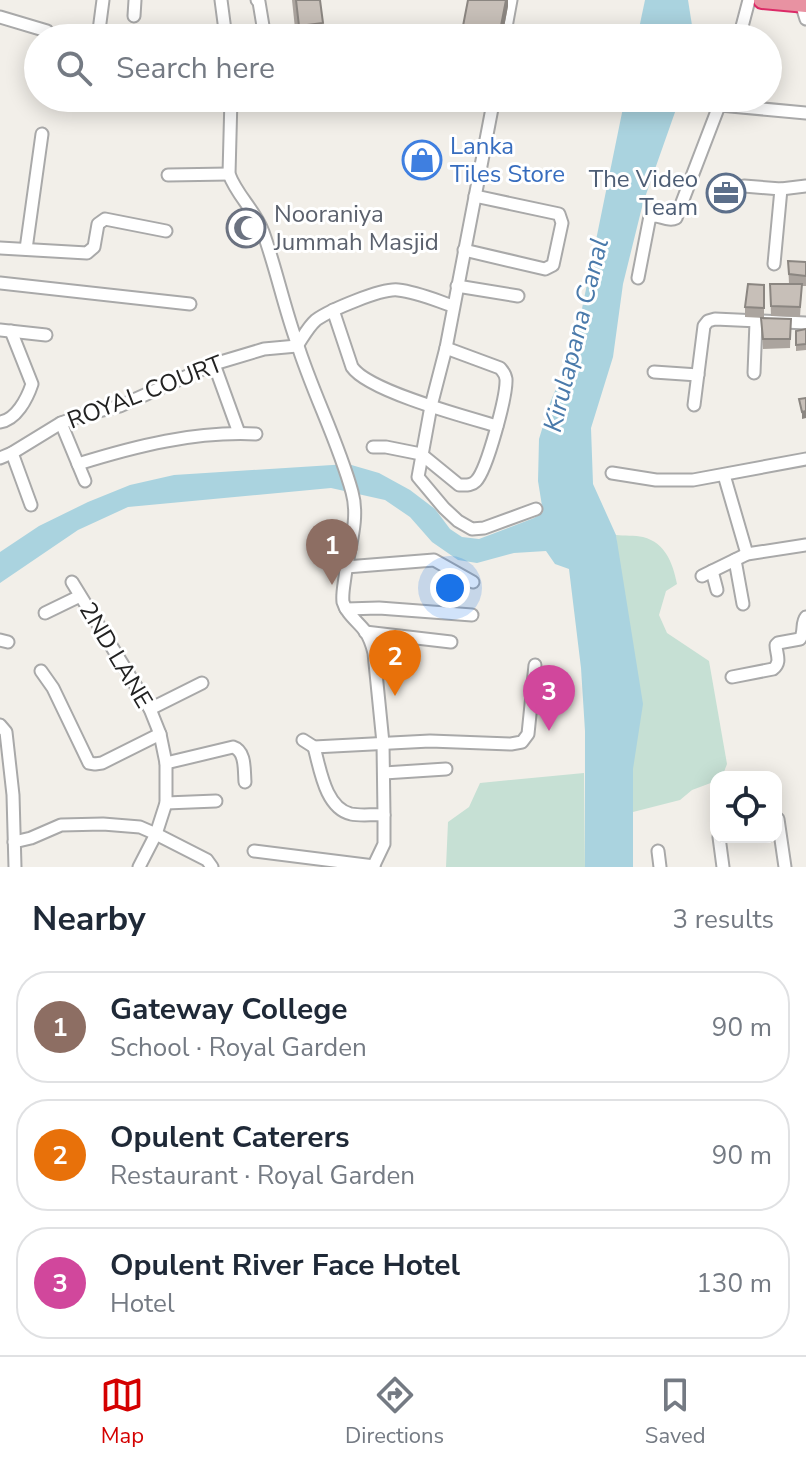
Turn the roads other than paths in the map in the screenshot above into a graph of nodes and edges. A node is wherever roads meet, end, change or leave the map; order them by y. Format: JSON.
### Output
{"nodes":[{"id":1,"x":103,"y":0,"type":"edge"},
{"id":2,"x":135,"y":0,"type":"edge"},
{"id":3,"x":221,"y":0,"type":"edge"},
{"id":4,"x":257,"y":0,"type":"edge"},
{"id":5,"x":511,"y":0,"type":"edge"},
{"id":6,"x":749,"y":0,"type":"edge"},
{"id":7,"x":762,"y":0,"type":"edge"},
{"id":8,"x":804,"y":9,"type":"edge"},
{"id":9,"x":134,"y":16,"type":"dead end"},
{"id":10,"x":0,"y":17,"type":"edge"},
{"id":11,"x":24,"y":24,"type":"edge"},
{"id":12,"x":100,"y":24,"type":"edge"},
{"id":13,"x":224,"y":24,"type":"edge"},
{"id":14,"x":263,"y":24,"type":"edge"},
{"id":15,"x":507,"y":24,"type":"edge"},
{"id":16,"x":743,"y":24,"type":"edge"},
{"id":17,"x":782,"y":110,"type":"edge"},
{"id":18,"x":231,"y":112,"type":"edge"},
{"id":19,"x":491,"y":112,"type":"edge"},
{"id":20,"x":717,"y":112,"type":"edge"},
{"id":21,"x":806,"y":113,"type":"edge"},
{"id":22,"x":42,"y":134,"type":"dead end"},
{"id":23,"x":229,"y":174,"type":"junction"},
{"id":24,"x":168,"y":175,"type":"dead end"},
{"id":25,"x":744,"y":186,"type":"dead end"},
{"id":26,"x":806,"y":186,"type":"edge"},
{"id":27,"x":781,"y":189,"type":"junction"},
{"id":28,"x":475,"y":196,"type":"junction"},
{"id":29,"x":166,"y":231,"type":"dead end"},
{"id":30,"x":0,"y":248,"type":"edge"},
{"id":31,"x":26,"y":249,"type":"junction"},
{"id":32,"x":464,"y":250,"type":"junction"},
{"id":33,"x":774,"y":264,"type":"dead end"},
{"id":34,"x":638,"y":278,"type":"dead end"},
{"id":35,"x":0,"y":283,"type":"edge"},
{"id":36,"x":457,"y":286,"type":"junction"},
{"id":37,"x":518,"y":296,"type":"dead end"},
{"id":38,"x":190,"y":304,"type":"dead end"},
{"id":39,"x":453,"y":306,"type":"junction"},
{"id":40,"x":333,"y":310,"type":"junction"},
{"id":41,"x":756,"y":322,"type":"junction"},
{"id":42,"x":806,"y":323,"type":"edge"},
{"id":43,"x":6,"y":330,"type":"edge"},
{"id":44,"x":46,"y":335,"type":"dead end"},
{"id":45,"x":297,"y":346,"type":"junction"},
{"id":46,"x":446,"y":348,"type":"junction"},
{"id":47,"x":214,"y":364,"type":"junction"},
{"id":48,"x":654,"y":372,"type":"dead end"},
{"id":49,"x":754,"y":373,"type":"dead end"},
{"id":50,"x":698,"y":375,"type":"junction"},
{"id":51,"x":694,"y":405,"type":"dead end"},
{"id":52,"x":431,"y":406,"type":"junction"},
{"id":53,"x":0,"y":422,"type":"edge"},
{"id":54,"x":61,"y":423,"type":"junction"},
{"id":55,"x":497,"y":426,"type":"junction"},
{"id":56,"x":239,"y":433,"type":"junction"},
{"id":57,"x":256,"y":434,"type":"dead end"},
{"id":58,"x":373,"y":447,"type":"dead end"},
{"id":59,"x":12,"y":453,"type":"junction"},
{"id":60,"x":421,"y":454,"type":"junction"},
{"id":61,"x":0,"y":458,"type":"edge"},
{"id":62,"x":806,"y":459,"type":"edge"},
{"id":63,"x":78,"y":464,"type":"junction"},
{"id":64,"x":612,"y":473,"type":"dead end"},
{"id":65,"x":724,"y":475,"type":"junction"},
{"id":66,"x":85,"y":481,"type":"dead end"},
{"id":67,"x":31,"y":505,"type":"dead end"},
{"id":68,"x":536,"y":509,"type":"dead end"},
{"id":69,"x":806,"y":545,"type":"edge"},
{"id":70,"x":747,"y":554,"type":"junction"},
{"id":71,"x":735,"y":560,"type":"junction"},
{"id":72,"x":346,"y":567,"type":"junction"},
{"id":73,"x":72,"y":582,"type":"dead end"},
{"id":74,"x":473,"y":582,"type":"dead end"},
{"id":75,"x":717,"y":590,"type":"dead end"},
{"id":76,"x":80,"y":596,"type":"junction"},
{"id":77,"x":743,"y":604,"type":"dead end"},
{"id":78,"x":346,"y":609,"type":"junction"},
{"id":79,"x":45,"y":613,"type":"dead end"},
{"id":80,"x":472,"y":615,"type":"dead end"},
{"id":81,"x":806,"y":617,"type":"edge"},
{"id":82,"x":365,"y":632,"type":"junction"},
{"id":83,"x":451,"y":642,"type":"dead end"},
{"id":84,"x":535,"y":665,"type":"dead end"},
{"id":85,"x":41,"y":671,"type":"dead end"},
{"id":86,"x":732,"y":677,"type":"dead end"},
{"id":87,"x":202,"y":683,"type":"dead end"},
{"id":88,"x":150,"y":709,"type":"junction"},
{"id":89,"x":0,"y":725,"type":"edge"},
{"id":90,"x":160,"y":734,"type":"junction"},
{"id":91,"x":303,"y":740,"type":"dead end"},
{"id":92,"x":383,"y":743,"type":"junction"},
{"id":93,"x":314,"y":747,"type":"junction"},
{"id":94,"x":166,"y":763,"type":"junction"},
{"id":95,"x":446,"y":769,"type":"dead end"},
{"id":96,"x":384,"y":773,"type":"junction"},
{"id":97,"x":245,"y":782,"type":"dead end"},
{"id":98,"x":13,"y":795,"type":"junction"},
{"id":99,"x":0,"y":798,"type":"edge"},
{"id":100,"x":216,"y":801,"type":"dead end"},
{"id":101,"x":166,"y":803,"type":"junction"},
{"id":102,"x":384,"y":815,"type":"junction"},
{"id":103,"x":156,"y":834,"type":"junction"},
{"id":104,"x":14,"y":842,"type":"junction"},
{"id":105,"x":720,"y":843,"type":"edge"},
{"id":106,"x":782,"y":843,"type":"edge"},
{"id":107,"x":254,"y":851,"type":"dead end"},
{"id":108,"x":658,"y":851,"type":"dead end"},
{"id":109,"x":374,"y":866,"type":"edge"},
{"id":110,"x":15,"y":867,"type":"edge"},
{"id":111,"x":139,"y":867,"type":"edge"},
{"id":112,"x":212,"y":867,"type":"edge"},
{"id":113,"x":660,"y":867,"type":"edge"},
{"id":114,"x":723,"y":867,"type":"edge"},
{"id":115,"x":785,"y":867,"type":"edge"}],
"edges":[{"from":1,"to":12,"type":"street"},
{"from":2,"to":9,"type":"street"},
{"from":3,"to":13,"type":"street"},
{"from":4,"to":14,"type":"street"},
{"from":5,"to":15,"type":"street"},
{"from":6,"to":16,"type":"street"},
{"from":7,"to":8,"type":"highway"},
{"from":10,"to":11,"type":"street"},
{"from":17,"to":21,"type":"street"},
{"from":18,"to":23,"type":"street"},
{"from":19,"to":28,"type":"street"},
{"from":20,"to":34,"type":"street"},
{"from":22,"to":31,"type":"street"},
{"from":23,"to":24,"type":"street"},
{"from":23,"to":45,"type":"street"},
{"from":25,"to":27,"type":"street"},
{"from":26,"to":27,"type":"street"},
{"from":27,"to":33,"type":"street"},
{"from":28,"to":32,"type":"street"},
{"from":28,"to":32,"type":"street"},
{"from":29,"to":31,"type":"street"},
{"from":30,"to":31,"type":"street"},
{"from":32,"to":36,"type":"street"},
{"from":35,"to":38,"type":"street"},
{"from":36,"to":37,"type":"street"},
{"from":36,"to":39,"type":"street"},
{"from":39,"to":40,"type":"street"},
{"from":39,"to":46,"type":"street"},
{"from":40,"to":45,"type":"street"},
{"from":40,"to":52,"type":"street"},
{"from":41,"to":42,"type":"street"},
{"from":41,"to":49,"type":"street"},
{"from":41,"to":50,"type":"street"},
{"from":43,"to":44,"type":"street"},
{"from":43,"to":53,"type":"street"},
{"from":45,"to":47,"type":"street","name":"ROYAL COURT"},
{"from":45,"to":72,"type":"street"},
{"from":46,"to":52,"type":"street"},
{"from":46,"to":55,"type":"street"},
{"from":47,"to":54,"type":"street","name":"ROYAL COURT"},
{"from":47,"to":56,"type":"street"},
{"from":48,"to":50,"type":"street"},
{"from":50,"to":51,"type":"street"},
{"from":52,"to":55,"type":"street"},
{"from":52,"to":60,"type":"street"},
{"from":54,"to":59,"type":"street","name":"ROYAL COURT"},
{"from":54,"to":63,"type":"street"},
{"from":55,"to":60,"type":"street"},
{"from":56,"to":57,"type":"street"},
{"from":56,"to":63,"type":"street"},
{"from":58,"to":60,"type":"street"},
{"from":59,"to":61,"type":"street","name":"ROYAL COURT"},
{"from":59,"to":67,"type":"street"},
{"from":60,"to":68,"type":"street"},
{"from":62,"to":65,"type":"street"},
{"from":63,"to":66,"type":"street"},
{"from":64,"to":65,"type":"street"},
{"from":65,"to":70,"type":"street"},
{"from":69,"to":70,"type":"street"},
{"from":70,"to":71,"type":"street"},
{"from":71,"to":75,"type":"street"},
{"from":71,"to":77,"type":"street"},
{"from":72,"to":74,"type":"street"},
{"from":72,"to":78,"type":"street"},
{"from":73,"to":76,"type":"street","name":"2ND LANE"},
{"from":76,"to":79,"type":"street"},
{"from":76,"to":88,"type":"street","name":"2ND LANE"},
{"from":78,"to":80,"type":"street"},
{"from":78,"to":82,"type":"street"},
{"from":81,"to":86,"type":"street"},
{"from":82,"to":83,"type":"street"},
{"from":82,"to":92,"type":"street"},
{"from":84,"to":92,"type":"street"},
{"from":85,"to":90,"type":"street"},
{"from":87,"to":88,"type":"street"},
{"from":88,"to":90,"type":"street","name":"2ND LANE"},
{"from":89,"to":98,"type":"street"},
{"from":90,"to":94,"type":"street","name":"2ND LANE"},
{"from":91,"to":93,"type":"street"},
{"from":92,"to":93,"type":"street"},
{"from":92,"to":96,"type":"street"},
{"from":93,"to":102,"type":"street"},
{"from":94,"to":97,"type":"street"},
{"from":94,"to":101,"type":"street","name":"2ND LANE"},
{"from":95,"to":96,"type":"street"},
{"from":96,"to":102,"type":"street"},
{"from":98,"to":99,"type":"street"},
{"from":98,"to":104,"type":"street"},
{"from":100,"to":101,"type":"street"},
{"from":101,"to":103,"type":"street","name":"2ND LANE"},
{"from":102,"to":109,"type":"street"},
{"from":103,"to":104,"type":"street"},
{"from":103,"to":111,"type":"street","name":"2ND LANE"},
{"from":103,"to":112,"type":"street"},
{"from":104,"to":110,"type":"street"},
{"from":105,"to":114,"type":"street"},
{"from":106,"to":115,"type":"street"},
{"from":107,"to":109,"type":"street"},
{"from":108,"to":113,"type":"street"}]}
